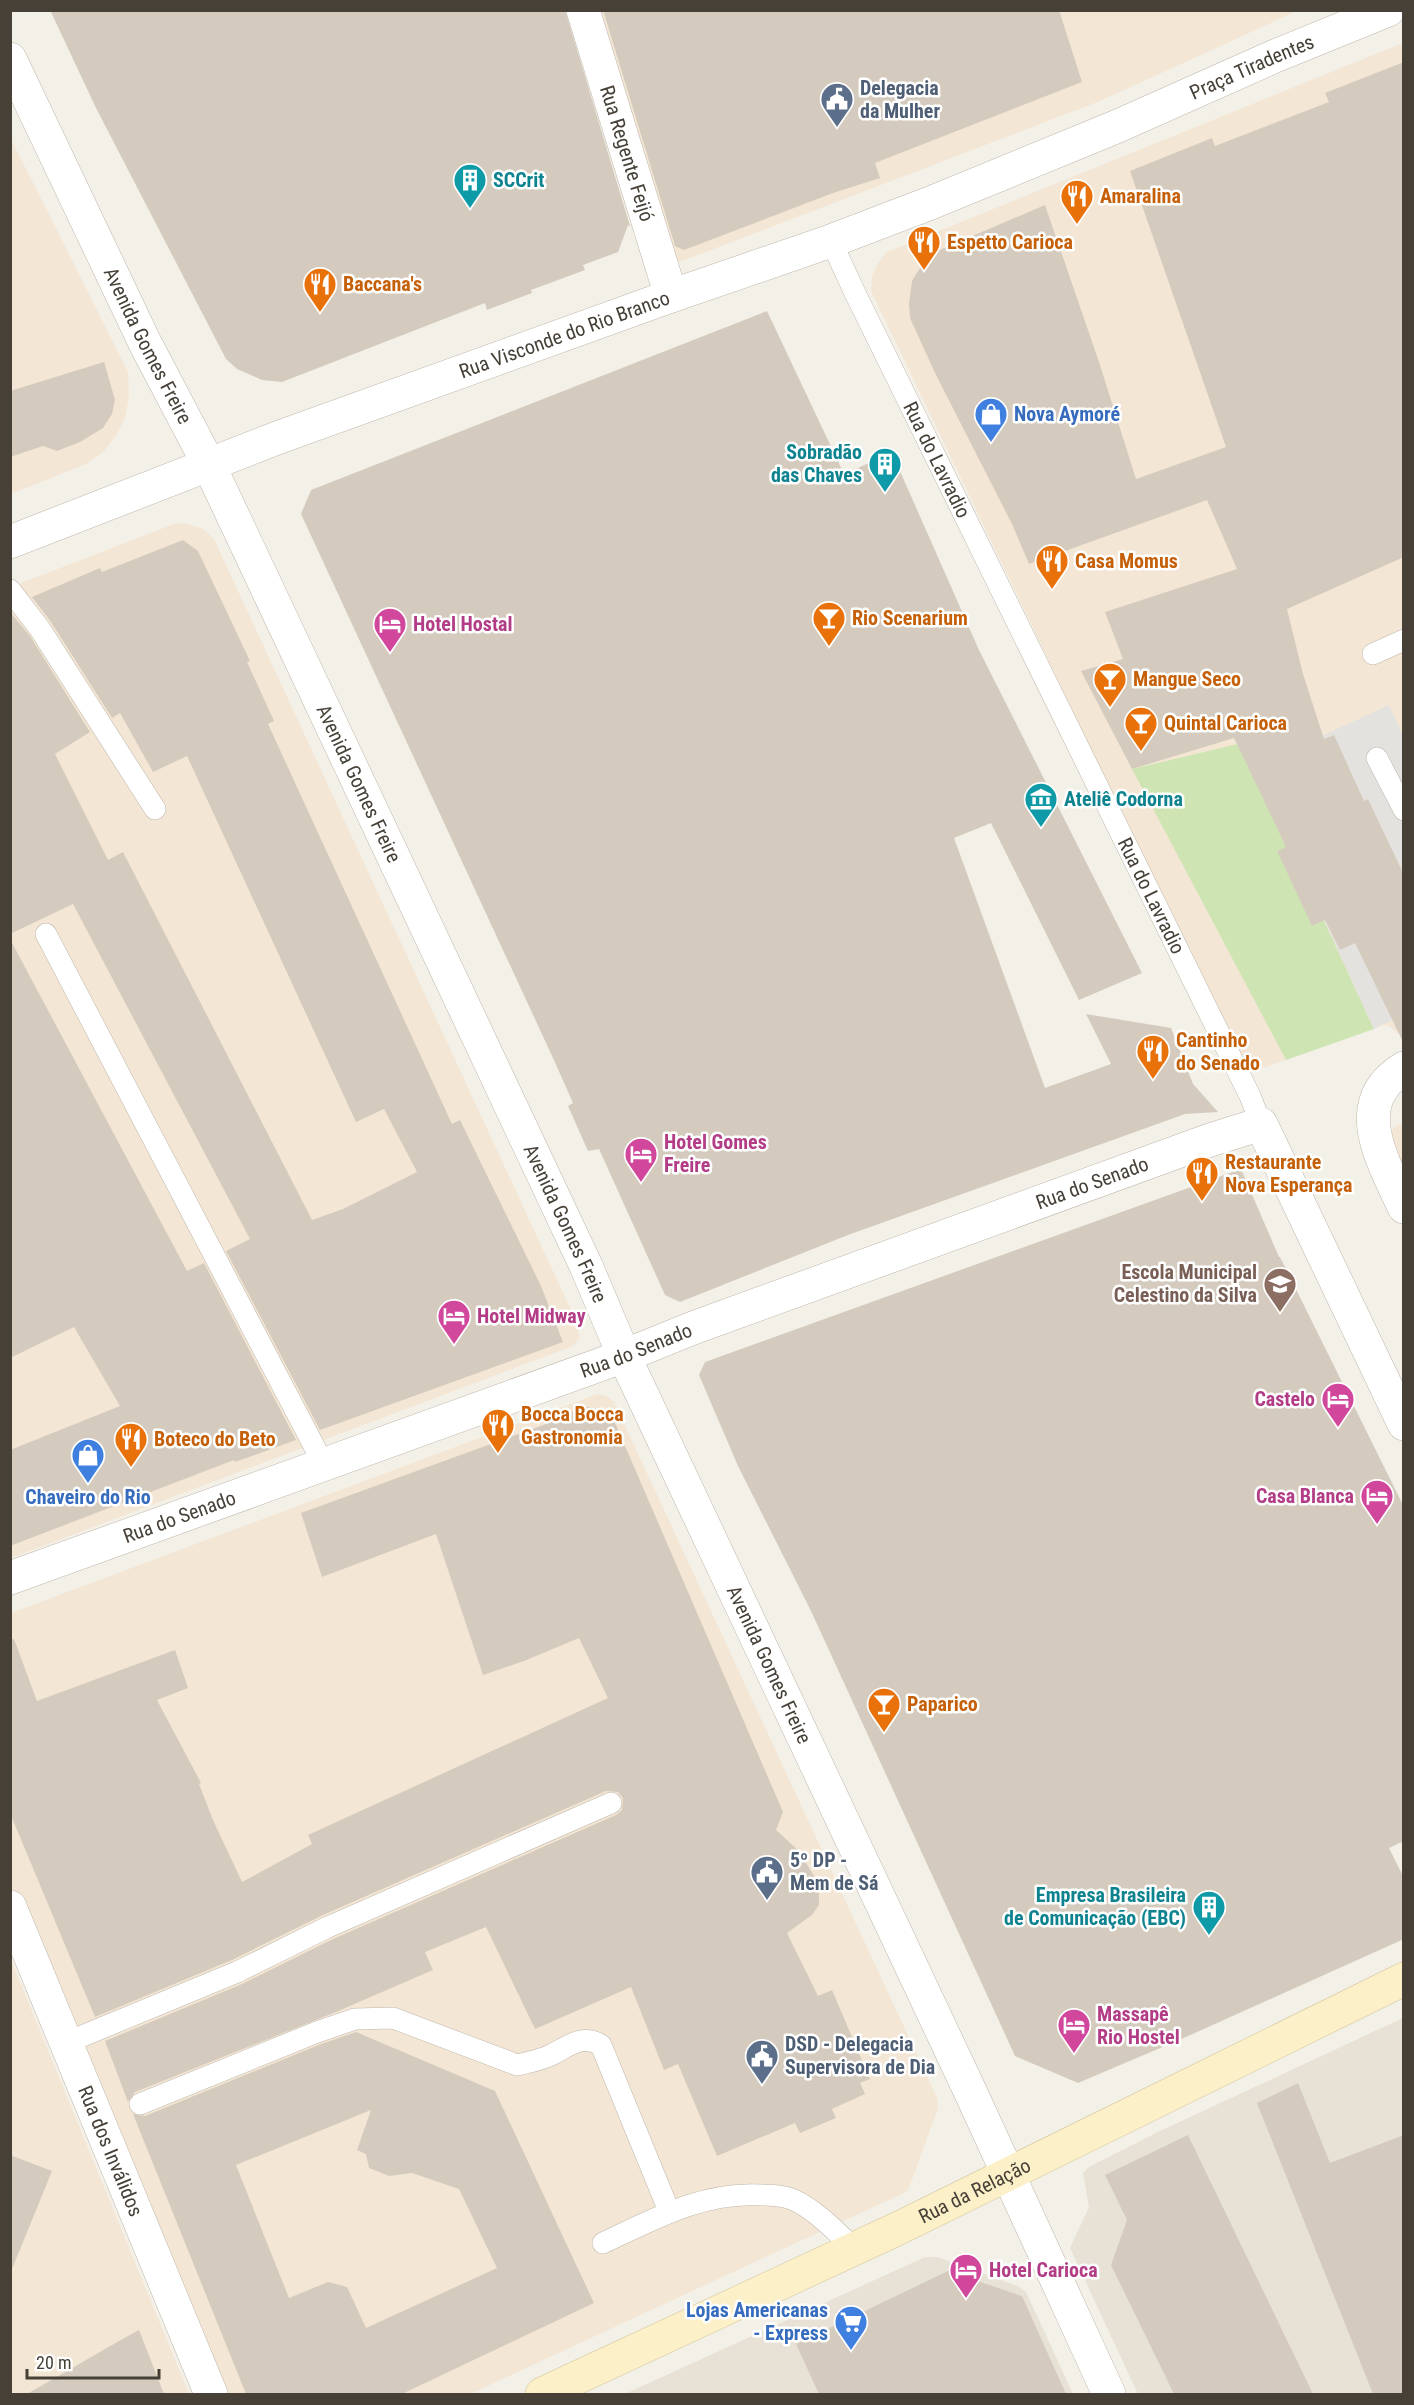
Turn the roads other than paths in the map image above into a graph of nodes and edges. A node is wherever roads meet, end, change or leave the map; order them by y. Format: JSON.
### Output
{"nodes":[{"id":1,"x":583,"y":10,"type":"edge"},
{"id":2,"x":1388,"y":10,"type":"edge"},
{"id":3,"x":10,"y":59,"type":"edge"},
{"id":4,"x":1118,"y":126,"type":"joint"},
{"id":5,"x":831,"y":241,"type":"junction"},
{"id":6,"x":670,"y":296,"type":"junction"},
{"id":7,"x":209,"y":465,"type":"junction"},
{"id":8,"x":10,"y":542,"type":"edge"},
{"id":9,"x":10,"y":590,"type":"edge"},
{"id":10,"x":1404,"y":640,"type":"edge"},
{"id":11,"x":1373,"y":654,"type":"dead end"},
{"id":12,"x":1377,"y":758,"type":"dead end"},
{"id":13,"x":155,"y":809,"type":"dead end"},
{"id":14,"x":1404,"y":810,"type":"edge"},
{"id":15,"x":45,"y":934,"type":"dead end"},
{"id":16,"x":1397,"y":1072,"type":"edge"},
{"id":17,"x":1261,"y":1124,"type":"junction"},
{"id":18,"x":1404,"y":1207,"type":"edge"},
{"id":19,"x":624,"y":1356,"type":"junction"},
{"id":20,"x":1404,"y":1424,"type":"edge"},
{"id":21,"x":324,"y":1465,"type":"junction"},
{"id":22,"x":10,"y":1578,"type":"edge"},
{"id":23,"x":611,"y":1803,"type":"dead end"},
{"id":24,"x":10,"y":1907,"type":"edge"},
{"id":25,"x":1404,"y":1979,"type":"edge"},
{"id":26,"x":68,"y":2042,"type":"junction"},
{"id":27,"x":140,"y":2104,"type":"dead end"},
{"id":28,"x":1007,"y":2173,"type":"junction"},
{"id":29,"x":669,"y":2211,"type":"junction"},
{"id":30,"x":603,"y":2243,"type":"dead end"},
{"id":31,"x":854,"y":2248,"type":"junction"},
{"id":32,"x":211,"y":2394,"type":"edge"},
{"id":33,"x":542,"y":2394,"type":"edge"},
{"id":34,"x":1109,"y":2394,"type":"edge"}],
"edges":[{"from":1,"to":6,"type":"street","name":"Rua Regente Feijó"},
{"from":2,"to":4,"type":"street","name":"Praça Tiradentes"},
{"from":3,"to":7,"type":"street","name":"Avenida Gomes Freire"},
{"from":4,"to":5,"type":"street","name":"Rua Visconde do Rio Branco"},
{"from":5,"to":6,"type":"street","name":"Rua Visconde do Rio Branco"},
{"from":5,"to":17,"type":"lane","name":"Rua do Lavradio"},
{"from":6,"to":7,"type":"street","name":"Rua Visconde do Rio Branco"},
{"from":7,"to":8,"type":"street","name":"Rua Visconde do Rio Branco"},
{"from":7,"to":19,"type":"street","name":"Avenida Gomes Freire"},
{"from":9,"to":13,"type":"lane"},
{"from":10,"to":11,"type":"lane"},
{"from":12,"to":14,"type":"lane"},
{"from":15,"to":21,"type":"lane"},
{"from":16,"to":18,"type":"street"},
{"from":17,"to":19,"type":"street","name":"Rua do Senado"},
{"from":17,"to":20,"type":"street","name":"Rua do Lavradio"},
{"from":19,"to":21,"type":"street","name":"Rua do Senado"},
{"from":19,"to":28,"type":"street","name":"Avenida Gomes Freire"},
{"from":21,"to":22,"type":"street","name":"Rua do Senado"},
{"from":23,"to":26,"type":"lane"},
{"from":24,"to":26,"type":"street","name":"Rua dos Inválidos"},
{"from":25,"to":28,"type":"main road","name":"Rua da Relação"},
{"from":26,"to":32,"type":"street","name":"Rua dos Inválidos"},
{"from":27,"to":29,"type":"lane"},
{"from":28,"to":31,"type":"main road","name":"Rua da Relação"},
{"from":28,"to":34,"type":"street","name":"Avenida Gomes Freire"},
{"from":29,"to":30,"type":"lane"},
{"from":29,"to":31,"type":"lane"},
{"from":31,"to":33,"type":"main road","name":"Rua da Relação"}]}
